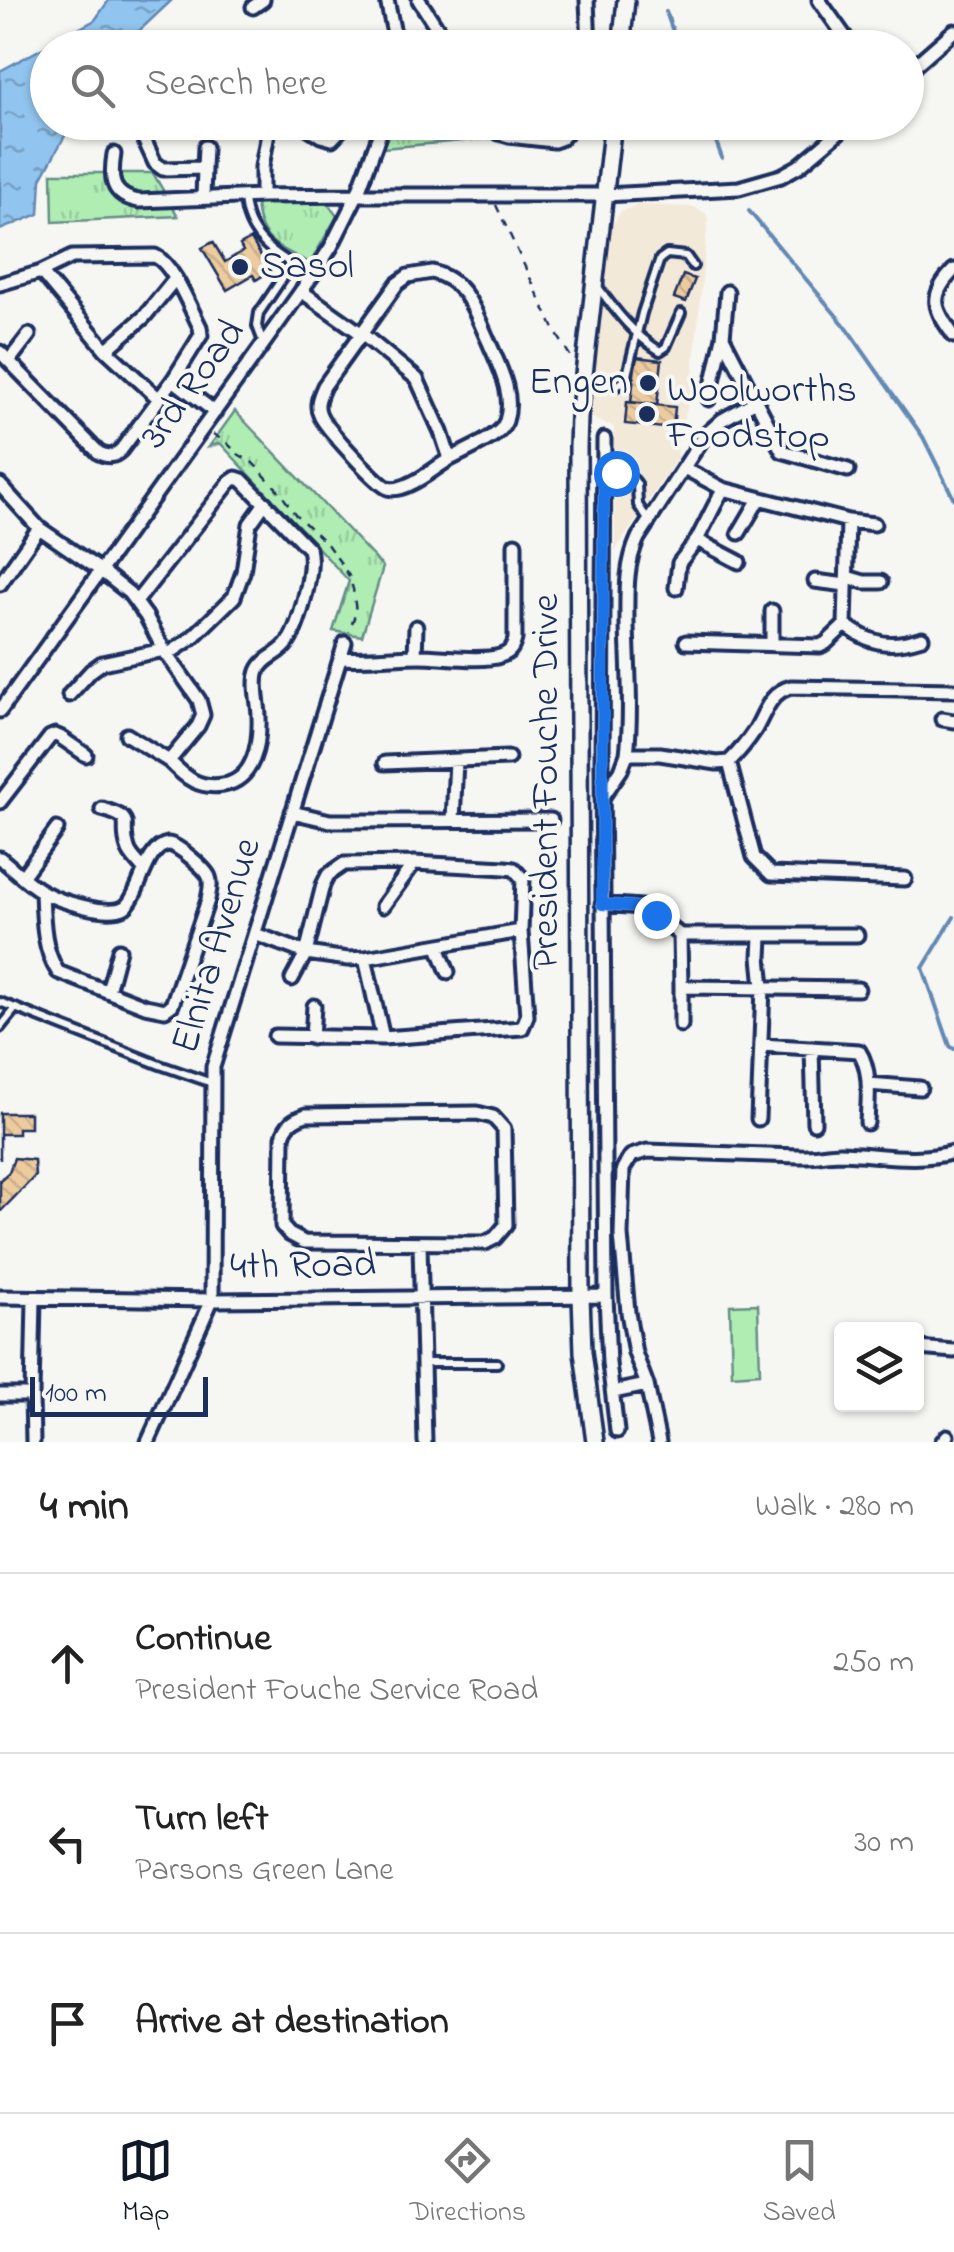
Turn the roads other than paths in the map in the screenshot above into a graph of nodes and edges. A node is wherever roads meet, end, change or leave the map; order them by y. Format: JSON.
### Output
{"nodes":[{"id":1,"x":386,"y":0,"type":"edge"},
{"id":2,"x":419,"y":0,"type":"edge"},
{"id":3,"x":586,"y":0,"type":"edge"},
{"id":4,"x":626,"y":0,"type":"edge"},
{"id":5,"x":819,"y":0,"type":"edge"},
{"id":6,"x":393,"y":30,"type":"edge"},
{"id":7,"x":438,"y":30,"type":"edge"},
{"id":8,"x":588,"y":30,"type":"edge"},
{"id":9,"x":623,"y":30,"type":"edge"},
{"id":10,"x":840,"y":30,"type":"edge"},
{"id":11,"x":954,"y":31,"type":"edge"},
{"id":12,"x":924,"y":57,"type":"edge"},
{"id":13,"x":144,"y":140,"type":"edge"},
{"id":14,"x":267,"y":140,"type":"edge"},
{"id":15,"x":377,"y":140,"type":"edge"},
{"id":16,"x":611,"y":140,"type":"edge"},
{"id":17,"x":830,"y":140,"type":"edge"},
{"id":18,"x":205,"y":147,"type":"dead end"},
{"id":19,"x":114,"y":154,"type":"dead end"},
{"id":20,"x":204,"y":168,"type":"junction"},
{"id":21,"x":357,"y":195,"type":"junction"},
{"id":22,"x":605,"y":195,"type":"junction"},
{"id":23,"x":262,"y":196,"type":"junction"},
{"id":24,"x":244,"y":197,"type":"junction"},
{"id":25,"x":203,"y":198,"type":"junction"},
{"id":26,"x":292,"y":264,"type":"junction"},
{"id":27,"x":694,"y":266,"type":"dead end"},
{"id":28,"x":954,"y":270,"type":"edge"},
{"id":29,"x":41,"y":272,"type":"junction"},
{"id":30,"x":312,"y":276,"type":"junction"},
{"id":31,"x":174,"y":279,"type":"junction"},
{"id":32,"x":595,"y":282,"type":"junction"},
{"id":33,"x":0,"y":284,"type":"edge"},
{"id":34,"x":301,"y":291,"type":"junction"},
{"id":35,"x":728,"y":292,"type":"dead end"},
{"id":36,"x":681,"y":313,"type":"dead end"},
{"id":37,"x":362,"y":334,"type":"junction"},
{"id":38,"x":636,"y":334,"type":"junction"},
{"id":39,"x":29,"y":335,"type":"dead end"},
{"id":40,"x":723,"y":336,"type":"junction"},
{"id":41,"x":954,"y":336,"type":"edge"},
{"id":42,"x":264,"y":344,"type":"junction"},
{"id":43,"x":106,"y":350,"type":"junction"},
{"id":44,"x":4,"y":356,"type":"edge"},
{"id":45,"x":583,"y":378,"type":"junction"},
{"id":46,"x":172,"y":380,"type":"junction"},
{"id":47,"x":158,"y":398,"type":"junction"},
{"id":48,"x":709,"y":399,"type":"dead end"},
{"id":49,"x":756,"y":401,"type":"junction"},
{"id":50,"x":215,"y":412,"type":"junction"},
{"id":51,"x":604,"y":438,"type":"dead end"},
{"id":52,"x":450,"y":460,"type":"junction"},
{"id":53,"x":684,"y":468,"type":"junction"},
{"id":54,"x":604,"y":470,"type":"junction"},
{"id":55,"x":848,"y":470,"type":"dead end"},
{"id":56,"x":0,"y":485,"type":"edge"},
{"id":57,"x":723,"y":489,"type":"junction"},
{"id":58,"x":758,"y":499,"type":"junction"},
{"id":59,"x":265,"y":502,"type":"junction"},
{"id":60,"x":848,"y":520,"type":"junction"},
{"id":61,"x":649,"y":521,"type":"junction"},
{"id":62,"x":874,"y":524,"type":"dead end"},
{"id":63,"x":40,"y":528,"type":"junction"},
{"id":64,"x":739,"y":532,"type":"dead end"},
{"id":65,"x":697,"y":540,"type":"junction"},
{"id":66,"x":515,"y":544,"type":"dead end"},
{"id":67,"x":739,"y":562,"type":"dead end"},
{"id":68,"x":100,"y":570,"type":"junction"},
{"id":69,"x":815,"y":581,"type":"dead end"},
{"id":70,"x":846,"y":581,"type":"junction"},
{"id":71,"x":881,"y":582,"type":"dead end"},
{"id":72,"x":0,"y":584,"type":"edge"},
{"id":73,"x":676,"y":588,"type":"dead end"},
{"id":74,"x":136,"y":602,"type":"junction"},
{"id":75,"x":772,"y":611,"type":"dead end"},
{"id":76,"x":845,"y":625,"type":"junction"},
{"id":77,"x":416,"y":627,"type":"dead end"},
{"id":78,"x":922,"y":638,"type":"dead end"},
{"id":79,"x":686,"y":642,"type":"dead end"},
{"id":80,"x":345,"y":643,"type":"dead end"},
{"id":81,"x":772,"y":645,"type":"junction"},
{"id":82,"x":165,"y":653,"type":"junction"},
{"id":83,"x":416,"y":656,"type":"junction"},
{"id":84,"x":340,"y":658,"type":"junction"},
{"id":85,"x":954,"y":690,"type":"edge"},
{"id":86,"x":69,"y":695,"type":"dead end"},
{"id":87,"x":0,"y":711,"type":"edge"},
{"id":88,"x":127,"y":736,"type":"dead end"},
{"id":89,"x":628,"y":754,"type":"junction"},
{"id":90,"x":86,"y":755,"type":"dead end"},
{"id":91,"x":508,"y":758,"type":"dead end"},
{"id":92,"x":169,"y":761,"type":"junction"},
{"id":93,"x":456,"y":761,"type":"junction"},
{"id":94,"x":729,"y":762,"type":"junction"},
{"id":95,"x":385,"y":763,"type":"dead end"},
{"id":96,"x":602,"y":798,"type":"junction"},
{"id":97,"x":0,"y":802,"type":"edge"},
{"id":98,"x":102,"y":809,"type":"dead end"},
{"id":99,"x":292,"y":812,"type":"junction"},
{"id":100,"x":453,"y":820,"type":"junction"},
{"id":101,"x":551,"y":820,"type":"dead end"},
{"id":102,"x":57,"y":830,"type":"dead end"},
{"id":103,"x":0,"y":858,"type":"edge"},
{"id":104,"x":414,"y":863,"type":"junction"},
{"id":105,"x":144,"y":870,"type":"junction"},
{"id":106,"x":22,"y":876,"type":"junction"},
{"id":107,"x":905,"y":879,"type":"dead end"},
{"id":108,"x":42,"y":892,"type":"junction"},
{"id":109,"x":602,"y":904,"type":"junction"},
{"id":110,"x":382,"y":906,"type":"dead end"},
{"id":111,"x":521,"y":931,"type":"junction"},
{"id":112,"x":255,"y":934,"type":"junction"},
{"id":113,"x":857,"y":935,"type":"dead end"},
{"id":114,"x":680,"y":936,"type":"junction"},
{"id":115,"x":761,"y":936,"type":"junction"},
{"id":116,"x":438,"y":948,"type":"junction"},
{"id":117,"x":120,"y":950,"type":"dead end"},
{"id":118,"x":306,"y":953,"type":"junction"},
{"id":119,"x":366,"y":958,"type":"junction"},
{"id":120,"x":448,"y":972,"type":"dead end"},
{"id":121,"x":292,"y":980,"type":"dead end"},
{"id":122,"x":681,"y":987,"type":"junction"},
{"id":123,"x":764,"y":987,"type":"junction"},
{"id":124,"x":858,"y":990,"type":"dead end"},
{"id":125,"x":108,"y":991,"type":"junction"},
{"id":126,"x":0,"y":1002,"type":"edge"},
{"id":127,"x":314,"y":1006,"type":"dead end"},
{"id":128,"x":16,"y":1008,"type":"junction"},
{"id":129,"x":681,"y":1025,"type":"dead end"},
{"id":130,"x":0,"y":1028,"type":"edge"},
{"id":131,"x":275,"y":1036,"type":"dead end"},
{"id":132,"x":312,"y":1038,"type":"junction"},
{"id":133,"x":383,"y":1038,"type":"junction"},
{"id":134,"x":761,"y":1045,"type":"junction"},
{"id":135,"x":812,"y":1048,"type":"junction"},
{"id":136,"x":212,"y":1083,"type":"junction"},
{"id":137,"x":868,"y":1084,"type":"junction"},
{"id":138,"x":920,"y":1088,"type":"dead end"},
{"id":139,"x":758,"y":1120,"type":"dead end"},
{"id":140,"x":814,"y":1122,"type":"dead end"},
{"id":141,"x":868,"y":1123,"type":"dead end"},
{"id":142,"x":954,"y":1152,"type":"edge"},
{"id":143,"x":420,"y":1244,"type":"junction"},
{"id":144,"x":581,"y":1296,"type":"junction"},
{"id":145,"x":606,"y":1296,"type":"junction"},
{"id":146,"x":0,"y":1297,"type":"edge"},
{"id":147,"x":34,"y":1298,"type":"junction"},
{"id":148,"x":422,"y":1298,"type":"junction"},
{"id":149,"x":212,"y":1300,"type":"junction"},
{"id":150,"x":924,"y":1348,"type":"edge"},
{"id":151,"x":954,"y":1351,"type":"edge"},
{"id":152,"x":424,"y":1363,"type":"junction"},
{"id":153,"x":498,"y":1363,"type":"dead end"},
{"id":154,"x":647,"y":1385,"type":"junction"},
{"id":155,"x":614,"y":1392,"type":"junction"},
{"id":156,"x":0,"y":1395,"type":"edge"},
{"id":157,"x":32,"y":1395,"type":"junction"},
{"id":158,"x":617,"y":1431,"type":"dead end"},
{"id":159,"x":33,"y":1442,"type":"edge"},
{"id":160,"x":148,"y":1442,"type":"edge"},
{"id":161,"x":425,"y":1442,"type":"edge"},
{"id":162,"x":595,"y":1442,"type":"edge"},
{"id":163,"x":659,"y":1442,"type":"edge"}],
"edges":[{"from":1,"to":6,"type":"street"},
{"from":2,"to":7,"type":"street"},
{"from":3,"to":8,"type":"street"},
{"from":4,"to":9,"type":"street"},
{"from":5,"to":10,"type":"street"},
{"from":11,"to":12,"type":"street"},
{"from":13,"to":20,"type":"street"},
{"from":14,"to":23,"type":"street"},
{"from":15,"to":21,"type":"street","name":"3rd Road"},
{"from":16,"to":22,"type":"street","name":"President Fouche Drive"},
{"from":17,"to":22,"type":"street"},
{"from":18,"to":20,"type":"street"},
{"from":19,"to":25,"type":"street"},
{"from":20,"to":25,"type":"street"},
{"from":21,"to":22,"type":"street"},
{"from":21,"to":23,"type":"street"},
{"from":21,"to":30,"type":"street","name":"3rd Road"},
{"from":22,"to":32,"type":"street","name":"President Fouche Drive"},
{"from":23,"to":24,"type":"street"},
{"from":24,"to":25,"type":"street"},
{"from":24,"to":26,"type":"lane"},
{"from":26,"to":30,"type":"lane"},
{"from":26,"to":42,"type":"lane"},
{"from":27,"to":38,"type":"lane"},
{"from":28,"to":41,"type":"street"},
{"from":29,"to":31,"type":"street"},
{"from":29,"to":33,"type":"street"},
{"from":29,"to":43,"type":"street"},
{"from":30,"to":34,"type":"street","name":"3rd Road"},
{"from":31,"to":43,"type":"street"},
{"from":31,"to":46,"type":"street"},
{"from":32,"to":38,"type":"lane"},
{"from":32,"to":45,"type":"street","name":"President Fouche Drive"},
{"from":34,"to":37,"type":"street"},
{"from":34,"to":42,"type":"street","name":"3rd Road"},
{"from":35,"to":40,"type":"street"},
{"from":36,"to":38,"type":"lane"},
{"from":37,"to":52,"type":"street"},
{"from":37,"to":52,"type":"street"},
{"from":37,"to":52,"type":"street"},
{"from":38,"to":45,"type":"lane"},
{"from":39,"to":44,"type":"street"},
{"from":40,"to":48,"type":"street"},
{"from":40,"to":49,"type":"street"},
{"from":42,"to":50,"type":"street","name":"3rd Road"},
{"from":43,"to":47,"type":"street"},
{"from":44,"to":47,"type":"street"},
{"from":45,"to":144,"type":"street","name":"President Fouche Drive"},
{"from":46,"to":47,"type":"street"},
{"from":46,"to":50,"type":"street"},
{"from":49,"to":53,"type":"street"},
{"from":49,"to":55,"type":"street"},
{"from":50,"to":68,"type":"street","name":"3rd Road"},
{"from":51,"to":54,"type":"street"},
{"from":53,"to":57,"type":"street"},
{"from":53,"to":61,"type":"street"},
{"from":54,"to":61,"type":"lane"},
{"from":54,"to":96,"type":"street"},
{"from":56,"to":63,"type":"street"},
{"from":57,"to":58,"type":"street"},
{"from":57,"to":65,"type":"street"},
{"from":58,"to":60,"type":"street"},
{"from":58,"to":64,"type":"street"},
{"from":59,"to":74,"type":"street"},
{"from":59,"to":82,"type":"street"},
{"from":59,"to":92,"type":"street"},
{"from":60,"to":62,"type":"street"},
{"from":60,"to":70,"type":"street"},
{"from":61,"to":89,"type":"street"},
{"from":63,"to":68,"type":"street"},
{"from":63,"to":72,"type":"street"},
{"from":65,"to":67,"type":"street"},
{"from":65,"to":73,"type":"street"},
{"from":66,"to":83,"type":"street"},
{"from":68,"to":74,"type":"street"},
{"from":68,"to":87,"type":"street","name":"3rd Road"},
{"from":69,"to":70,"type":"street"},
{"from":70,"to":71,"type":"street"},
{"from":70,"to":76,"type":"street"},
{"from":74,"to":82,"type":"street"},
{"from":75,"to":81,"type":"street"},
{"from":76,"to":78,"type":"street"},
{"from":76,"to":81,"type":"street"},
{"from":77,"to":83,"type":"street"},
{"from":79,"to":81,"type":"street"},
{"from":80,"to":84,"type":"street","name":"Elnita Avenue"},
{"from":82,"to":86,"type":"street"},
{"from":82,"to":92,"type":"street"},
{"from":83,"to":84,"type":"street"},
{"from":84,"to":99,"type":"street","name":"Elnita Avenue"},
{"from":85,"to":94,"type":"street"},
{"from":88,"to":92,"type":"street"},
{"from":89,"to":94,"type":"street"},
{"from":89,"to":96,"type":"street"},
{"from":90,"to":97,"type":"street"},
{"from":91,"to":93,"type":"street"},
{"from":93,"to":95,"type":"street"},
{"from":93,"to":100,"type":"street"},
{"from":94,"to":107,"type":"street"},
{"from":96,"to":109,"type":"street"},
{"from":98,"to":105,"type":"street"},
{"from":99,"to":100,"type":"street"},
{"from":99,"to":112,"type":"street","name":"Elnita Avenue"},
{"from":100,"to":101,"type":"street"},
{"from":102,"to":106,"type":"street"},
{"from":103,"to":106,"type":"street"},
{"from":104,"to":110,"type":"street"},
{"from":104,"to":111,"type":"street"},
{"from":104,"to":118,"type":"street"},
{"from":105,"to":108,"type":"street"},
{"from":105,"to":125,"type":"street"},
{"from":106,"to":108,"type":"street"},
{"from":108,"to":125,"type":"street"},
{"from":109,"to":114,"type":"street"},
{"from":109,"to":145,"type":"street"},
{"from":111,"to":116,"type":"street"},
{"from":111,"to":133,"type":"street"},
{"from":112,"to":118,"type":"street"},
{"from":112,"to":136,"type":"street","name":"Elnita Avenue"},
{"from":113,"to":115,"type":"street"},
{"from":114,"to":115,"type":"street"},
{"from":114,"to":122,"type":"street"},
{"from":115,"to":123,"type":"street"},
{"from":116,"to":119,"type":"street"},
{"from":116,"to":120,"type":"street"},
{"from":117,"to":125,"type":"street"},
{"from":118,"to":119,"type":"street"},
{"from":118,"to":121,"type":"street"},
{"from":119,"to":133,"type":"street"},
{"from":122,"to":123,"type":"street"},
{"from":122,"to":129,"type":"street"},
{"from":123,"to":124,"type":"street"},
{"from":123,"to":134,"type":"street"},
{"from":126,"to":128,"type":"lane"},
{"from":127,"to":132,"type":"street"},
{"from":128,"to":130,"type":"lane"},
{"from":128,"to":136,"type":"lane"},
{"from":131,"to":132,"type":"street"},
{"from":132,"to":133,"type":"street"},
{"from":134,"to":135,"type":"street"},
{"from":134,"to":139,"type":"street"},
{"from":135,"to":137,"type":"street"},
{"from":135,"to":140,"type":"street"},
{"from":136,"to":149,"type":"street","name":"Elnita Avenue"},
{"from":137,"to":138,"type":"street"},
{"from":137,"to":141,"type":"street"},
{"from":142,"to":154,"type":"street"},
{"from":143,"to":143,"type":"street"},
{"from":143,"to":148,"type":"street"},
{"from":144,"to":145,"type":"street","name":"4th Road"},
{"from":144,"to":148,"type":"street","name":"4th Road"},
{"from":144,"to":162,"type":"street","name":"President Fouche Drive"},
{"from":145,"to":155,"type":"street"},
{"from":146,"to":147,"type":"street","name":"4th Road"},
{"from":147,"to":149,"type":"street","name":"4th Road"},
{"from":147,"to":157,"type":"street"},
{"from":148,"to":149,"type":"street","name":"4th Road"},
{"from":148,"to":152,"type":"street"},
{"from":149,"to":160,"type":"street","name":"Elnita Avenue"},
{"from":150,"to":151,"type":"street"},
{"from":152,"to":153,"type":"lane"},
{"from":152,"to":161,"type":"street"},
{"from":154,"to":155,"type":"street"},
{"from":154,"to":163,"type":"street"},
{"from":155,"to":158,"type":"street"},
{"from":156,"to":157,"type":"street"},
{"from":157,"to":159,"type":"street"}]}
